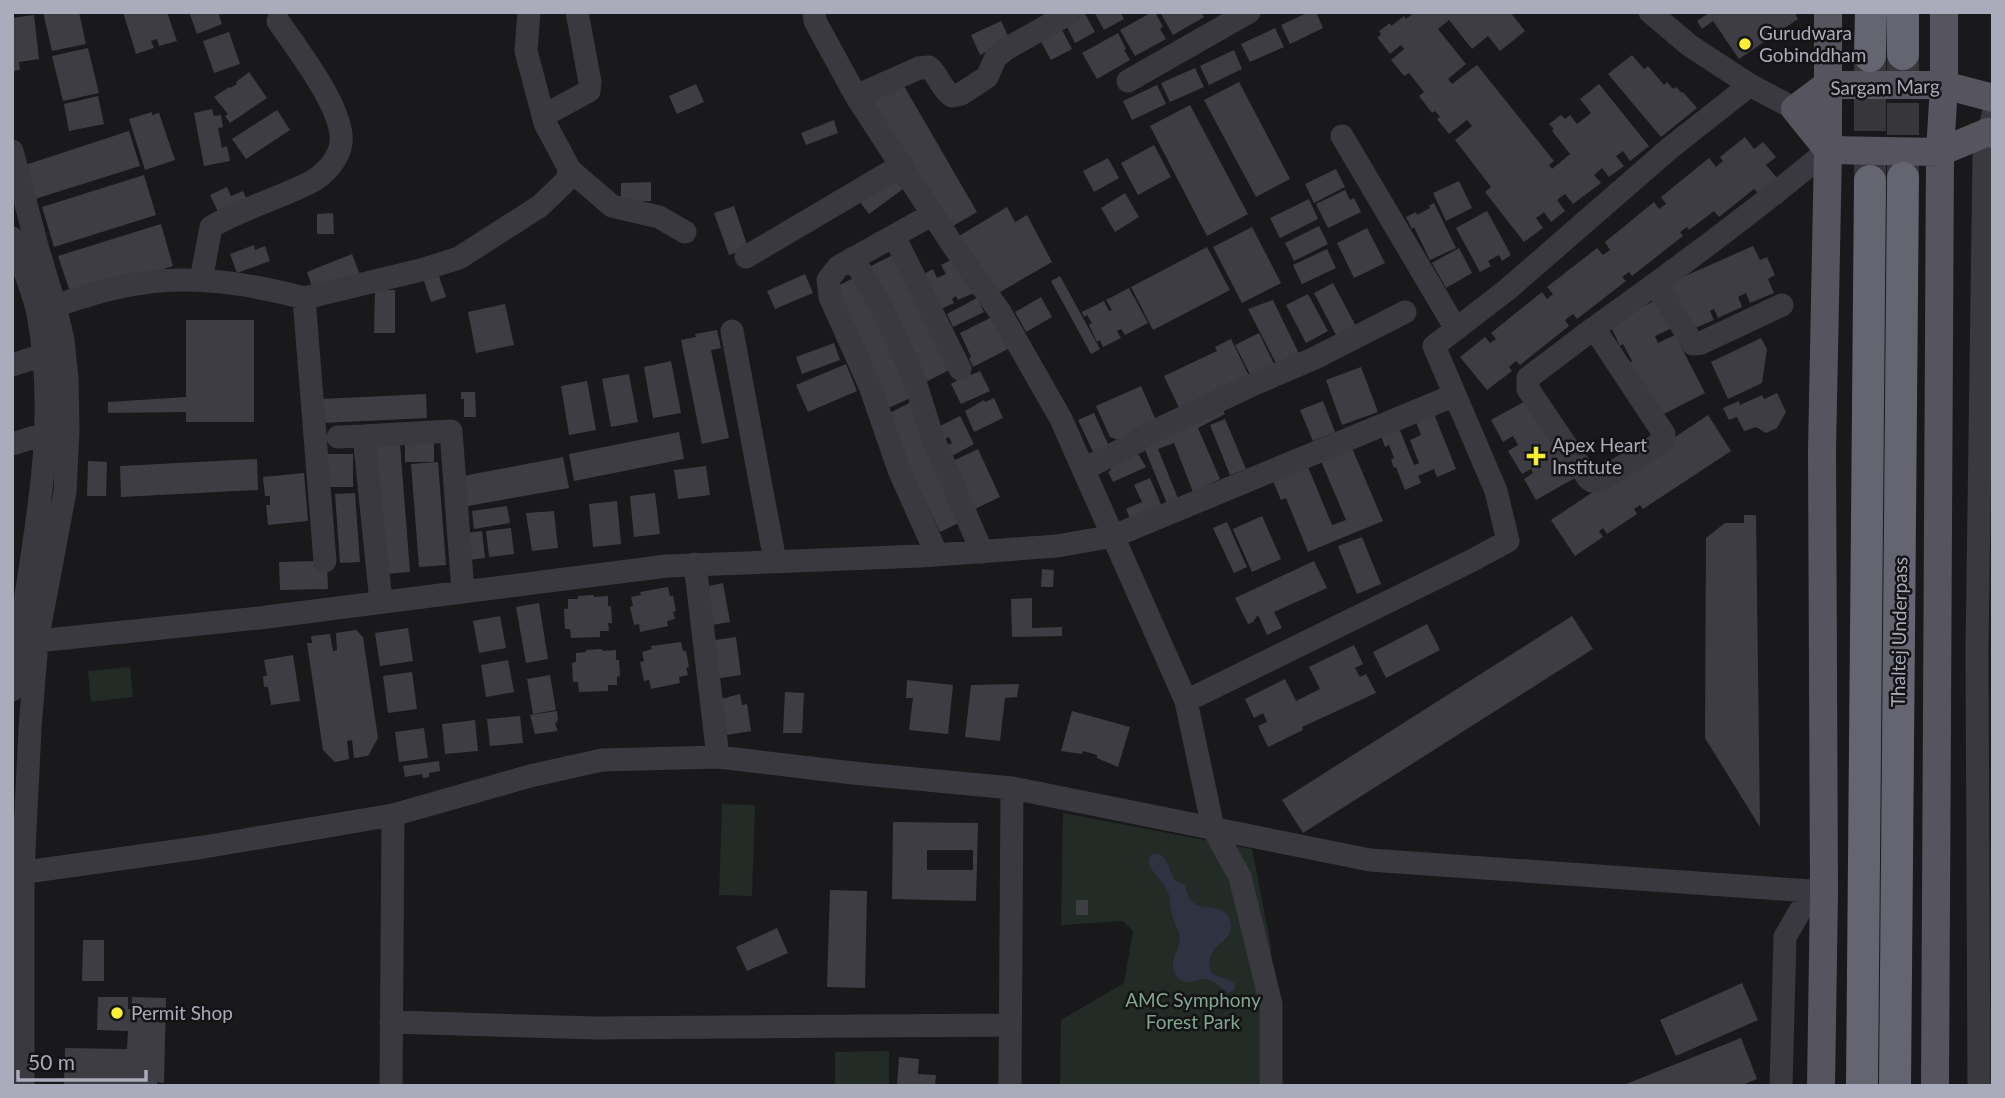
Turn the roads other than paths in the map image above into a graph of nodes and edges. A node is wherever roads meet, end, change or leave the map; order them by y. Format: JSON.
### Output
{"nodes":[{"id":1,"x":528,"y":12,"type":"edge"},
{"id":2,"x":577,"y":12,"type":"edge"},
{"id":3,"x":814,"y":12,"type":"edge"},
{"id":4,"x":1072,"y":12,"type":"edge"},
{"id":5,"x":1249,"y":12,"type":"edge"},
{"id":6,"x":1650,"y":12,"type":"edge"},
{"id":7,"x":1828,"y":12,"type":"edge"},
{"id":8,"x":1871,"y":12,"type":"edge"},
{"id":9,"x":1903,"y":12,"type":"edge"},
{"id":10,"x":1944,"y":12,"type":"edge"},
{"id":11,"x":281,"y":15,"type":"edge"},
{"id":12,"x":1903,"y":54,"type":"tunnel mouth"},
{"id":13,"x":1870,"y":56,"type":"tunnel mouth"},
{"id":14,"x":1128,"y":81,"type":"dead end"},
{"id":15,"x":1750,"y":85,"type":"junction"},
{"id":16,"x":1827,"y":85,"type":"junction"},
{"id":17,"x":1944,"y":85,"type":"junction"},
{"id":18,"x":856,"y":96,"type":"junction"},
{"id":19,"x":1993,"y":98,"type":"edge"},
{"id":20,"x":1795,"y":108,"type":"junction"},
{"id":21,"x":543,"y":116,"type":"junction"},
{"id":22,"x":1991,"y":127,"type":"edge"},
{"id":23,"x":1342,"y":136,"type":"dead end"},
{"id":24,"x":1828,"y":149,"type":"junction"},
{"id":25,"x":12,"y":151,"type":"edge"},
{"id":26,"x":1940,"y":152,"type":"junction"},
{"id":27,"x":902,"y":165,"type":"junction"},
{"id":28,"x":570,"y":170,"type":"junction"},
{"id":29,"x":1903,"y":178,"type":"tunnel mouth"},
{"id":30,"x":1870,"y":181,"type":"tunnel mouth"},
{"id":31,"x":933,"y":214,"type":"junction"},
{"id":32,"x":685,"y":232,"type":"dead end"},
{"id":33,"x":894,"y":236,"type":"junction"},
{"id":34,"x":12,"y":239,"type":"edge"},
{"id":35,"x":746,"y":257,"type":"dead end"},
{"id":36,"x":853,"y":258,"type":"junction"},
{"id":37,"x":201,"y":280,"type":"junction"},
{"id":38,"x":1656,"y":284,"type":"junction"},
{"id":39,"x":304,"y":298,"type":"junction"},
{"id":40,"x":1782,"y":305,"type":"dead end"},
{"id":41,"x":46,"y":309,"type":"junction"},
{"id":42,"x":1405,"y":312,"type":"dead end"},
{"id":43,"x":1594,"y":328,"type":"junction"},
{"id":44,"x":1456,"y":329,"type":"junction"},
{"id":45,"x":732,"y":331,"type":"dead end"},
{"id":46,"x":43,"y":355,"type":"junction"},
{"id":47,"x":12,"y":365,"type":"edge"},
{"id":48,"x":960,"y":369,"type":"dead end"},
{"id":49,"x":1455,"y":395,"type":"junction"},
{"id":50,"x":68,"y":430,"type":"junction"},
{"id":51,"x":45,"y":434,"type":"junction"},
{"id":52,"x":364,"y":436,"type":"junction"},
{"id":53,"x":338,"y":438,"type":"dead end"},
{"id":54,"x":12,"y":444,"type":"edge"},
{"id":55,"x":1084,"y":469,"type":"junction"},
{"id":56,"x":1114,"y":536,"type":"junction"},
{"id":57,"x":1986,"y":547,"type":"edge"},
{"id":58,"x":982,"y":552,"type":"junction"},
{"id":59,"x":937,"y":555,"type":"junction"},
{"id":60,"x":325,"y":561,"type":"dead end"},
{"id":61,"x":775,"y":561,"type":"junction"},
{"id":62,"x":695,"y":564,"type":"junction"},
{"id":63,"x":463,"y":592,"type":"junction"},
{"id":64,"x":381,"y":603,"type":"junction"},
{"id":65,"x":28,"y":642,"type":"junction"},
{"id":66,"x":1985,"y":654,"type":"edge"},
{"id":67,"x":12,"y":690,"type":"edge"},
{"id":68,"x":1186,"y":701,"type":"junction"},
{"id":69,"x":1985,"y":750,"type":"edge"},
{"id":70,"x":718,"y":757,"type":"junction"},
{"id":71,"x":1012,"y":788,"type":"junction"},
{"id":72,"x":393,"y":815,"type":"junction"},
{"id":73,"x":1213,"y":828,"type":"junction"},
{"id":74,"x":18,"y":873,"type":"edge"},
{"id":75,"x":1825,"y":892,"type":"junction"},
{"id":76,"x":18,"y":930,"type":"edge"},
{"id":77,"x":391,"y":1022,"type":"junction"},
{"id":78,"x":1010,"y":1025,"type":"junction"},
{"id":79,"x":23,"y":1086,"type":"edge"},
{"id":80,"x":391,"y":1086,"type":"edge"},
{"id":81,"x":1010,"y":1086,"type":"edge"},
{"id":82,"x":1271,"y":1086,"type":"edge"},
{"id":83,"x":1781,"y":1086,"type":"edge"},
{"id":84,"x":1821,"y":1086,"type":"edge"},
{"id":85,"x":1862,"y":1086,"type":"edge"},
{"id":86,"x":1895,"y":1086,"type":"edge"},
{"id":87,"x":1935,"y":1086,"type":"edge"},
{"id":88,"x":1979,"y":1086,"type":"edge"}],
"edges":[{"from":1,"to":21,"type":"street"},
{"from":2,"to":21,"type":"street"},
{"from":3,"to":18,"type":"street"},
{"from":4,"to":18,"type":"street"},
{"from":5,"to":14,"type":"street"},
{"from":6,"to":15,"type":"street"},
{"from":7,"to":16,"type":"main road"},
{"from":8,"to":13,"type":"highway"},
{"from":9,"to":12,"type":"highway"},
{"from":10,"to":17,"type":"main road"},
{"from":11,"to":37,"type":"street"},
{"from":15,"to":20,"type":"street"},
{"from":15,"to":44,"type":"street"},
{"from":16,"to":17,"type":"main road","name":"Sargam Marg"},
{"from":16,"to":20,"type":"main road","name":"Sargam Marg"},
{"from":16,"to":24,"type":"main road"},
{"from":17,"to":19,"type":"main road","name":"Sargam Marg"},
{"from":17,"to":26,"type":"main road"},
{"from":18,"to":27,"type":"street"},
{"from":20,"to":24,"type":"main road"},
{"from":21,"to":28,"type":"street"},
{"from":22,"to":26,"type":"main road"},
{"from":22,"to":57,"type":"street"},
{"from":23,"to":44,"type":"street"},
{"from":24,"to":26,"type":"main road"},
{"from":24,"to":38,"type":"street"},
{"from":24,"to":75,"type":"main road"},
{"from":25,"to":41,"type":"street"},
{"from":26,"to":87,"type":"main road"},
{"from":27,"to":31,"type":"street"},
{"from":27,"to":35,"type":"street"},
{"from":28,"to":32,"type":"street"},
{"from":28,"to":39,"type":"street"},
{"from":29,"to":86,"type":"highway","name":"Thaltej Underpass"},
{"from":30,"to":85,"type":"highway","name":"Thaltej Underpass"},
{"from":31,"to":33,"type":"street"},
{"from":31,"to":55,"type":"street"},
{"from":33,"to":36,"type":"street"},
{"from":33,"to":48,"type":"street"},
{"from":34,"to":41,"type":"street"},
{"from":36,"to":58,"type":"street"},
{"from":36,"to":59,"type":"street"},
{"from":37,"to":39,"type":"street"},
{"from":37,"to":41,"type":"street"},
{"from":38,"to":40,"type":"street"},
{"from":38,"to":43,"type":"street"},
{"from":39,"to":60,"type":"street"},
{"from":41,"to":46,"type":"street"},
{"from":41,"to":50,"type":"street"},
{"from":42,"to":55,"type":"street"},
{"from":43,"to":43,"type":"street"},
{"from":44,"to":49,"type":"street"},
{"from":45,"to":61,"type":"street"},
{"from":46,"to":47,"type":"street"},
{"from":46,"to":51,"type":"street"},
{"from":49,"to":56,"type":"street"},
{"from":49,"to":68,"type":"street"},
{"from":50,"to":51,"type":"street"},
{"from":50,"to":65,"type":"street"},
{"from":51,"to":54,"type":"street"},
{"from":51,"to":65,"type":"street"},
{"from":52,"to":53,"type":"street"},
{"from":52,"to":63,"type":"street"},
{"from":52,"to":64,"type":"street"},
{"from":55,"to":56,"type":"street"},
{"from":56,"to":58,"type":"street"},
{"from":56,"to":68,"type":"street"},
{"from":57,"to":66,"type":"street"},
{"from":58,"to":59,"type":"street"},
{"from":59,"to":61,"type":"street"},
{"from":61,"to":62,"type":"street"},
{"from":62,"to":63,"type":"street"},
{"from":62,"to":70,"type":"street"},
{"from":63,"to":64,"type":"street"},
{"from":64,"to":65,"type":"street"},
{"from":65,"to":67,"type":"street"},
{"from":65,"to":74,"type":"street"},
{"from":66,"to":69,"type":"street"},
{"from":68,"to":73,"type":"street"},
{"from":69,"to":88,"type":"street"},
{"from":70,"to":71,"type":"street"},
{"from":70,"to":72,"type":"street"},
{"from":71,"to":73,"type":"street"},
{"from":71,"to":78,"type":"street"},
{"from":72,"to":74,"type":"street"},
{"from":72,"to":77,"type":"street"},
{"from":73,"to":75,"type":"street"},
{"from":73,"to":82,"type":"street"},
{"from":74,"to":76,"type":"street"},
{"from":75,"to":83,"type":"street"},
{"from":75,"to":84,"type":"main road"},
{"from":76,"to":79,"type":"street"},
{"from":77,"to":78,"type":"street"},
{"from":77,"to":80,"type":"street"},
{"from":78,"to":81,"type":"street"}]}
